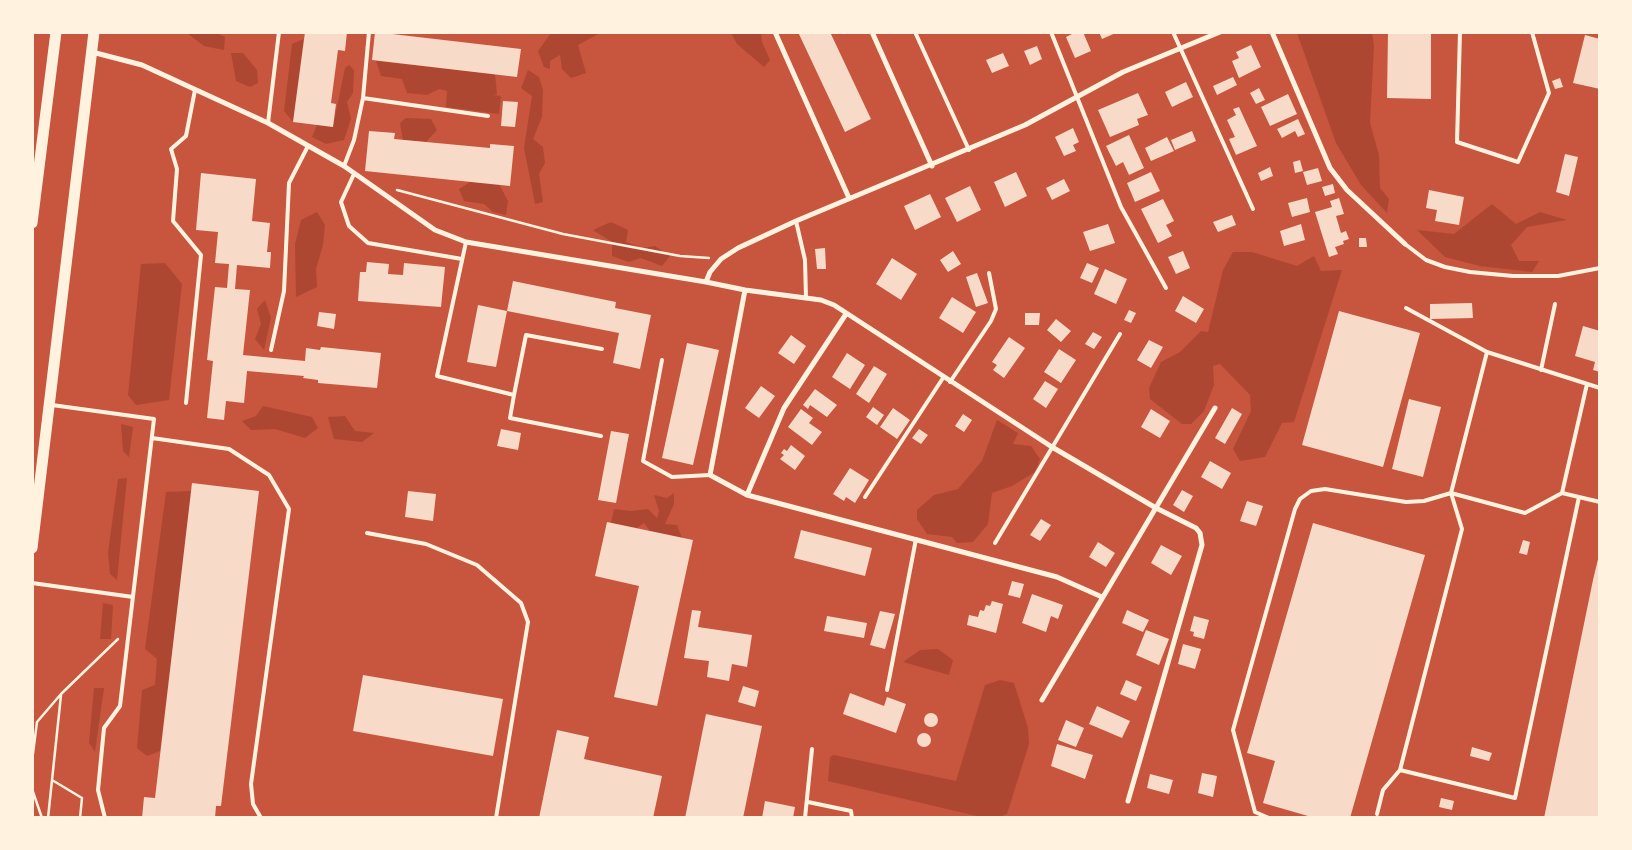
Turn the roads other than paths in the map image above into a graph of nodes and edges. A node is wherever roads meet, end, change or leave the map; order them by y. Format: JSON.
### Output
{"nodes":[{"id":1,"x":56,"y":32,"type":"edge"},
{"id":2,"x":94,"y":32,"type":"edge"},
{"id":3,"x":279,"y":32,"type":"edge"},
{"id":4,"x":369,"y":32,"type":"edge"},
{"id":5,"x":775,"y":32,"type":"edge"},
{"id":6,"x":872,"y":32,"type":"edge"},
{"id":7,"x":915,"y":32,"type":"edge"},
{"id":8,"x":1052,"y":32,"type":"edge"},
{"id":9,"x":1172,"y":32,"type":"edge"},
{"id":10,"x":1220,"y":32,"type":"edge"},
{"id":11,"x":1272,"y":32,"type":"edge"},
{"id":12,"x":1460,"y":32,"type":"edge"},
{"id":13,"x":1532,"y":32,"type":"edge"},
{"id":14,"x":1180,"y":48,"type":"junction"},
{"id":15,"x":92,"y":52,"type":"junction"},
{"id":16,"x":195,"y":90,"type":"junction"},
{"id":17,"x":1077,"y":95,"type":"junction"},
{"id":18,"x":363,"y":98,"type":"junction"},
{"id":19,"x":488,"y":116,"type":"dead end"},
{"id":20,"x":268,"y":123,"type":"junction"},
{"id":21,"x":308,"y":146,"type":"junction"},
{"id":22,"x":969,"y":150,"type":"junction"},
{"id":23,"x":344,"y":166,"type":"junction"},
{"id":24,"x":932,"y":166,"type":"junction"},
{"id":25,"x":354,"y":174,"type":"junction"},
{"id":26,"x":849,"y":198,"type":"junction"},
{"id":27,"x":1253,"y":209,"type":"dead end"},
{"id":28,"x":796,"y":221,"type":"junction"},
{"id":29,"x":32,"y":223,"type":"edge"},
{"id":30,"x":466,"y":242,"type":"junction"},
{"id":31,"x":1405,"y":244,"type":"joint"},
{"id":32,"x":462,"y":258,"type":"junction"},
{"id":33,"x":1600,"y":268,"type":"edge"},
{"id":34,"x":989,"y":273,"type":"dead end"},
{"id":35,"x":706,"y":282,"type":"junction"},
{"id":36,"x":1166,"y":288,"type":"dead end"},
{"id":37,"x":745,"y":290,"type":"junction"},
{"id":38,"x":806,"y":298,"type":"junction"},
{"id":39,"x":1555,"y":304,"type":"dead end"},
{"id":40,"x":1406,"y":308,"type":"dead end"},
{"id":41,"x":846,"y":314,"type":"junction"},
{"id":42,"x":1120,"y":334,"type":"dead end"},
{"id":43,"x":602,"y":349,"type":"dead end"},
{"id":44,"x":271,"y":350,"type":"dead end"},
{"id":45,"x":1487,"y":352,"type":"junction"},
{"id":46,"x":662,"y":360,"type":"dead end"},
{"id":47,"x":1541,"y":370,"type":"junction"},
{"id":48,"x":943,"y":378,"type":"junction"},
{"id":49,"x":950,"y":382,"type":"junction"},
{"id":50,"x":1587,"y":384,"type":"junction"},
{"id":51,"x":1600,"y":388,"type":"edge"},
{"id":52,"x":514,"y":395,"type":"junction"},
{"id":53,"x":186,"y":403,"type":"dead end"},
{"id":54,"x":50,"y":405,"type":"junction"},
{"id":55,"x":1214,"y":408,"type":"dead end"},
{"id":56,"x":601,"y":436,"type":"dead end"},
{"id":57,"x":152,"y":438,"type":"junction"},
{"id":58,"x":1052,"y":447,"type":"junction"},
{"id":59,"x":710,"y":475,"type":"junction"},
{"id":60,"x":1562,"y":493,"type":"junction"},
{"id":61,"x":1451,"y":494,"type":"junction"},
{"id":62,"x":747,"y":495,"type":"junction"},
{"id":63,"x":865,"y":497,"type":"dead end"},
{"id":64,"x":1579,"y":497,"type":"junction"},
{"id":65,"x":1600,"y":502,"type":"edge"},
{"id":66,"x":1156,"y":508,"type":"junction"},
{"id":67,"x":367,"y":533,"type":"dead end"},
{"id":68,"x":916,"y":540,"type":"junction"},
{"id":69,"x":995,"y":543,"type":"dead end"},
{"id":70,"x":32,"y":548,"type":"edge"},
{"id":71,"x":32,"y":583,"type":"edge"},
{"id":72,"x":133,"y":597,"type":"junction"},
{"id":73,"x":1102,"y":597,"type":"junction"},
{"id":74,"x":887,"y":690,"type":"dead end"},
{"id":75,"x":1042,"y":700,"type":"dead end"},
{"id":76,"x":812,"y":749,"type":"dead end"},
{"id":77,"x":1400,"y":770,"type":"junction"},
{"id":78,"x":1128,"y":801,"type":"dead end"},
{"id":79,"x":808,"y":802,"type":"junction"},
{"id":80,"x":1377,"y":814,"type":"dead end"},
{"id":81,"x":104,"y":818,"type":"edge"},
{"id":82,"x":261,"y":818,"type":"edge"},
{"id":83,"x":496,"y":818,"type":"edge"},
{"id":84,"x":805,"y":818,"type":"edge"},
{"id":85,"x":852,"y":818,"type":"edge"},
{"id":86,"x":1269,"y":818,"type":"edge"}],
"edges":[{"from":1,"to":29,"type":"main road"},
{"from":2,"to":15,"type":"main road"},
{"from":3,"to":20,"type":"lane"},
{"from":4,"to":18,"type":"lane"},
{"from":5,"to":26,"type":"street"},
{"from":6,"to":24,"type":"street"},
{"from":7,"to":22,"type":"lane"},
{"from":8,"to":17,"type":"lane"},
{"from":9,"to":14,"type":"lane"},
{"from":10,"to":14,"type":"street"},
{"from":11,"to":31,"type":"street"},
{"from":12,"to":13,"type":"lane"},
{"from":14,"to":17,"type":"street"},
{"from":14,"to":27,"type":"lane"},
{"from":15,"to":16,"type":"street"},
{"from":15,"to":54,"type":"main road"},
{"from":16,"to":20,"type":"street"},
{"from":16,"to":53,"type":"lane"},
{"from":17,"to":22,"type":"street"},
{"from":17,"to":36,"type":"lane"},
{"from":18,"to":19,"type":"lane"},
{"from":18,"to":23,"type":"lane"},
{"from":20,"to":21,"type":"street"},
{"from":21,"to":23,"type":"street"},
{"from":21,"to":44,"type":"lane"},
{"from":22,"to":24,"type":"street"},
{"from":23,"to":25,"type":"street"},
{"from":24,"to":26,"type":"street"},
{"from":25,"to":30,"type":"street"},
{"from":25,"to":32,"type":"lane"},
{"from":26,"to":28,"type":"street"},
{"from":28,"to":35,"type":"street"},
{"from":28,"to":38,"type":"lane"},
{"from":30,"to":32,"type":"lane"},
{"from":30,"to":35,"type":"street"},
{"from":31,"to":33,"type":"lane"},
{"from":32,"to":52,"type":"lane"},
{"from":34,"to":49,"type":"lane"},
{"from":35,"to":37,"type":"street"},
{"from":37,"to":38,"type":"street"},
{"from":37,"to":59,"type":"street"},
{"from":38,"to":41,"type":"street"},
{"from":39,"to":47,"type":"lane"},
{"from":40,"to":45,"type":"lane"},
{"from":41,"to":48,"type":"street"},
{"from":41,"to":62,"type":"street"},
{"from":42,"to":58,"type":"lane"},
{"from":43,"to":52,"type":"lane"},
{"from":45,"to":47,"type":"lane"},
{"from":45,"to":61,"type":"lane"},
{"from":46,"to":59,"type":"lane"},
{"from":47,"to":50,"type":"lane"},
{"from":48,"to":49,"type":"street"},
{"from":48,"to":63,"type":"lane"},
{"from":49,"to":58,"type":"street"},
{"from":50,"to":51,"type":"lane"},
{"from":50,"to":60,"type":"lane"},
{"from":52,"to":56,"type":"lane"},
{"from":54,"to":57,"type":"lane"},
{"from":54,"to":70,"type":"main road"},
{"from":55,"to":66,"type":"street"},
{"from":57,"to":72,"type":"lane"},
{"from":57,"to":82,"type":"lane"},
{"from":58,"to":66,"type":"street"},
{"from":58,"to":69,"type":"lane"},
{"from":59,"to":62,"type":"street"},
{"from":60,"to":61,"type":"lane"},
{"from":60,"to":64,"type":"lane"},
{"from":61,"to":77,"type":"lane"},
{"from":61,"to":86,"type":"lane"},
{"from":62,"to":68,"type":"street"},
{"from":64,"to":65,"type":"lane"},
{"from":64,"to":77,"type":"lane"},
{"from":66,"to":73,"type":"street"},
{"from":66,"to":78,"type":"street"},
{"from":67,"to":83,"type":"lane"},
{"from":68,"to":73,"type":"street"},
{"from":68,"to":74,"type":"lane"},
{"from":71,"to":72,"type":"lane"},
{"from":72,"to":81,"type":"lane"},
{"from":73,"to":75,"type":"street"},
{"from":76,"to":79,"type":"lane"},
{"from":77,"to":80,"type":"lane"},
{"from":79,"to":84,"type":"lane"},
{"from":79,"to":85,"type":"lane"}]}
